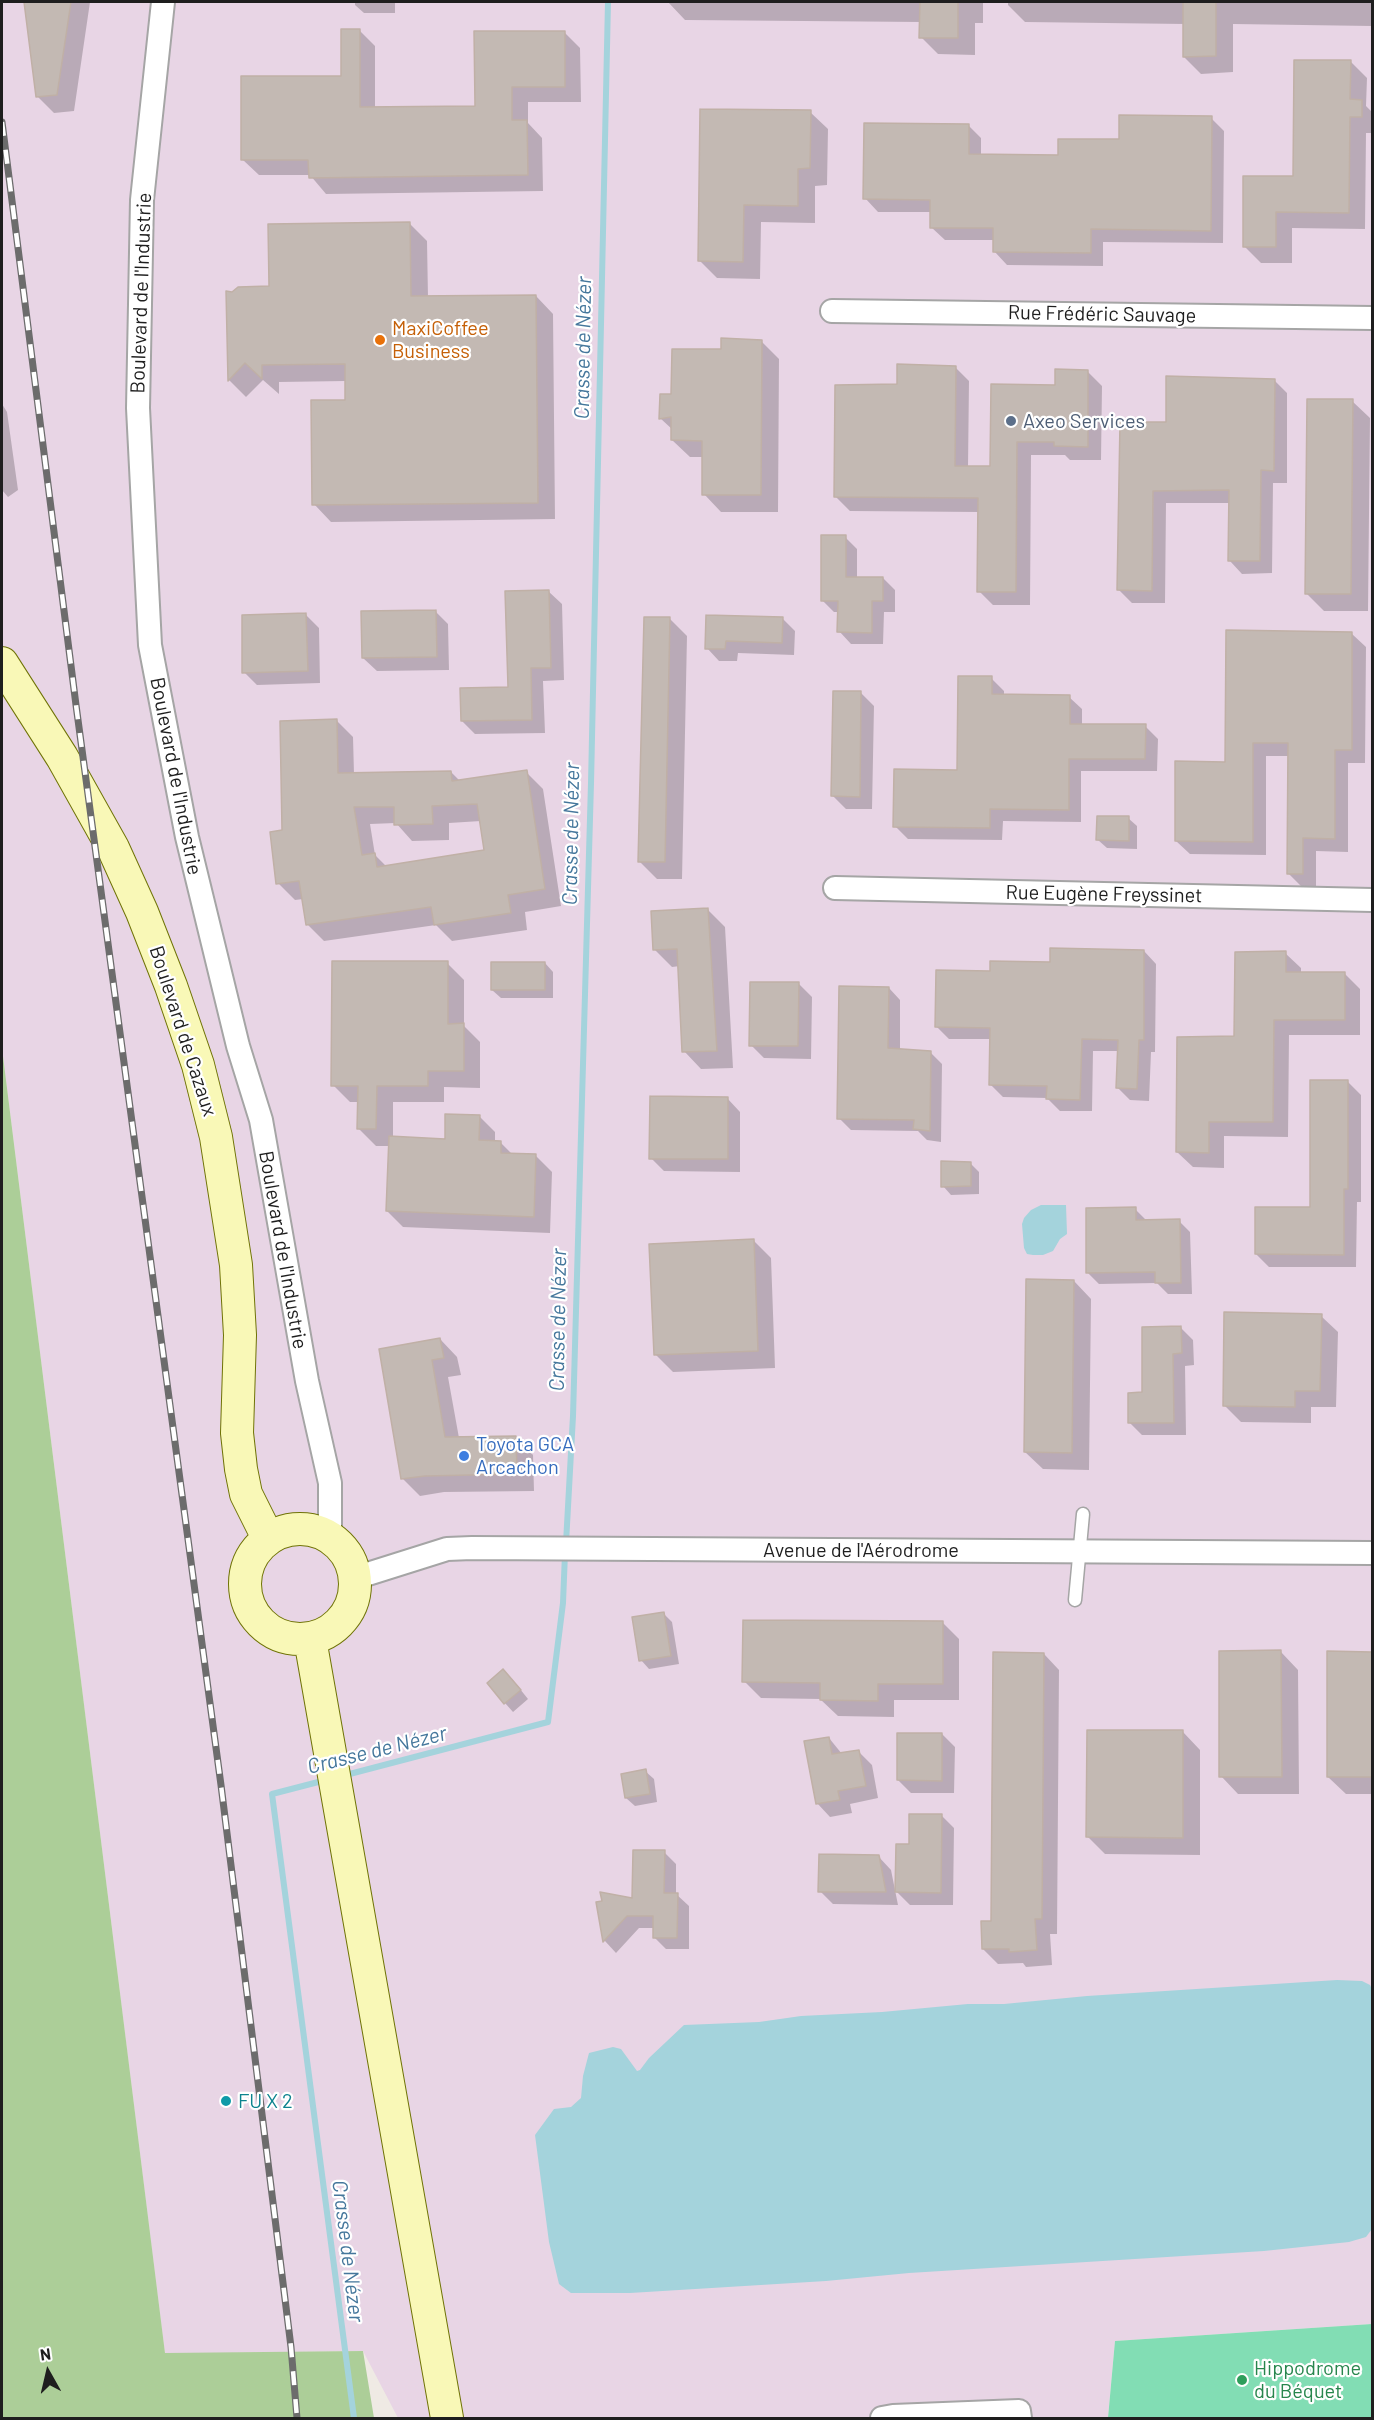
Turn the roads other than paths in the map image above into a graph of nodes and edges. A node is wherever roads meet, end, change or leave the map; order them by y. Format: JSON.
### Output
{"nodes":[{"id":1,"x":163,"y":2,"type":"edge"},
{"id":2,"x":832,"y":311,"type":"dead end"},
{"id":3,"x":1372,"y":318,"type":"edge"},
{"id":4,"x":2,"y":663,"type":"edge"},
{"id":5,"x":835,"y":888,"type":"dead end"},
{"id":6,"x":1372,"y":900,"type":"edge"},
{"id":7,"x":1083,"y":1514,"type":"dead end"},
{"id":8,"x":268,"y":1538,"type":"junction"},
{"id":9,"x":330,"y":1538,"type":"junction"},
{"id":10,"x":1081,"y":1552,"type":"junction"},
{"id":11,"x":1372,"y":1553,"type":"edge"},
{"id":12,"x":355,"y":1578,"type":"junction"},
{"id":13,"x":1074,"y":1600,"type":"dead end"},
{"id":14,"x":310,"y":1639,"type":"junction"},
{"id":15,"x":447,"y":2418,"type":"edge"},
{"id":16,"x":882,"y":2418,"type":"edge"},
{"id":17,"x":1020,"y":2418,"type":"edge"}],
"edges":[{"from":1,"to":9,"type":"street","name":"Boulevard de l'Industrie"},
{"from":2,"to":3,"type":"street","name":"Rue Frédéric Sauvage"},
{"from":4,"to":8,"type":"main road","name":"Boulevard de Cazaux"},
{"from":5,"to":6,"type":"street","name":"Rue Eugène Freyssinet"},
{"from":7,"to":10,"type":"lane"},
{"from":8,"to":9,"type":"main road"},
{"from":8,"to":14,"type":"main road"},
{"from":9,"to":12,"type":"main road"},
{"from":10,"to":11,"type":"street","name":"Avenue de l'Aérodrome"},
{"from":10,"to":12,"type":"street","name":"Avenue de l'Aérodrome"},
{"from":10,"to":13,"type":"lane"},
{"from":12,"to":14,"type":"main road"},
{"from":14,"to":15,"type":"main road"},
{"from":16,"to":17,"type":"street"}]}
